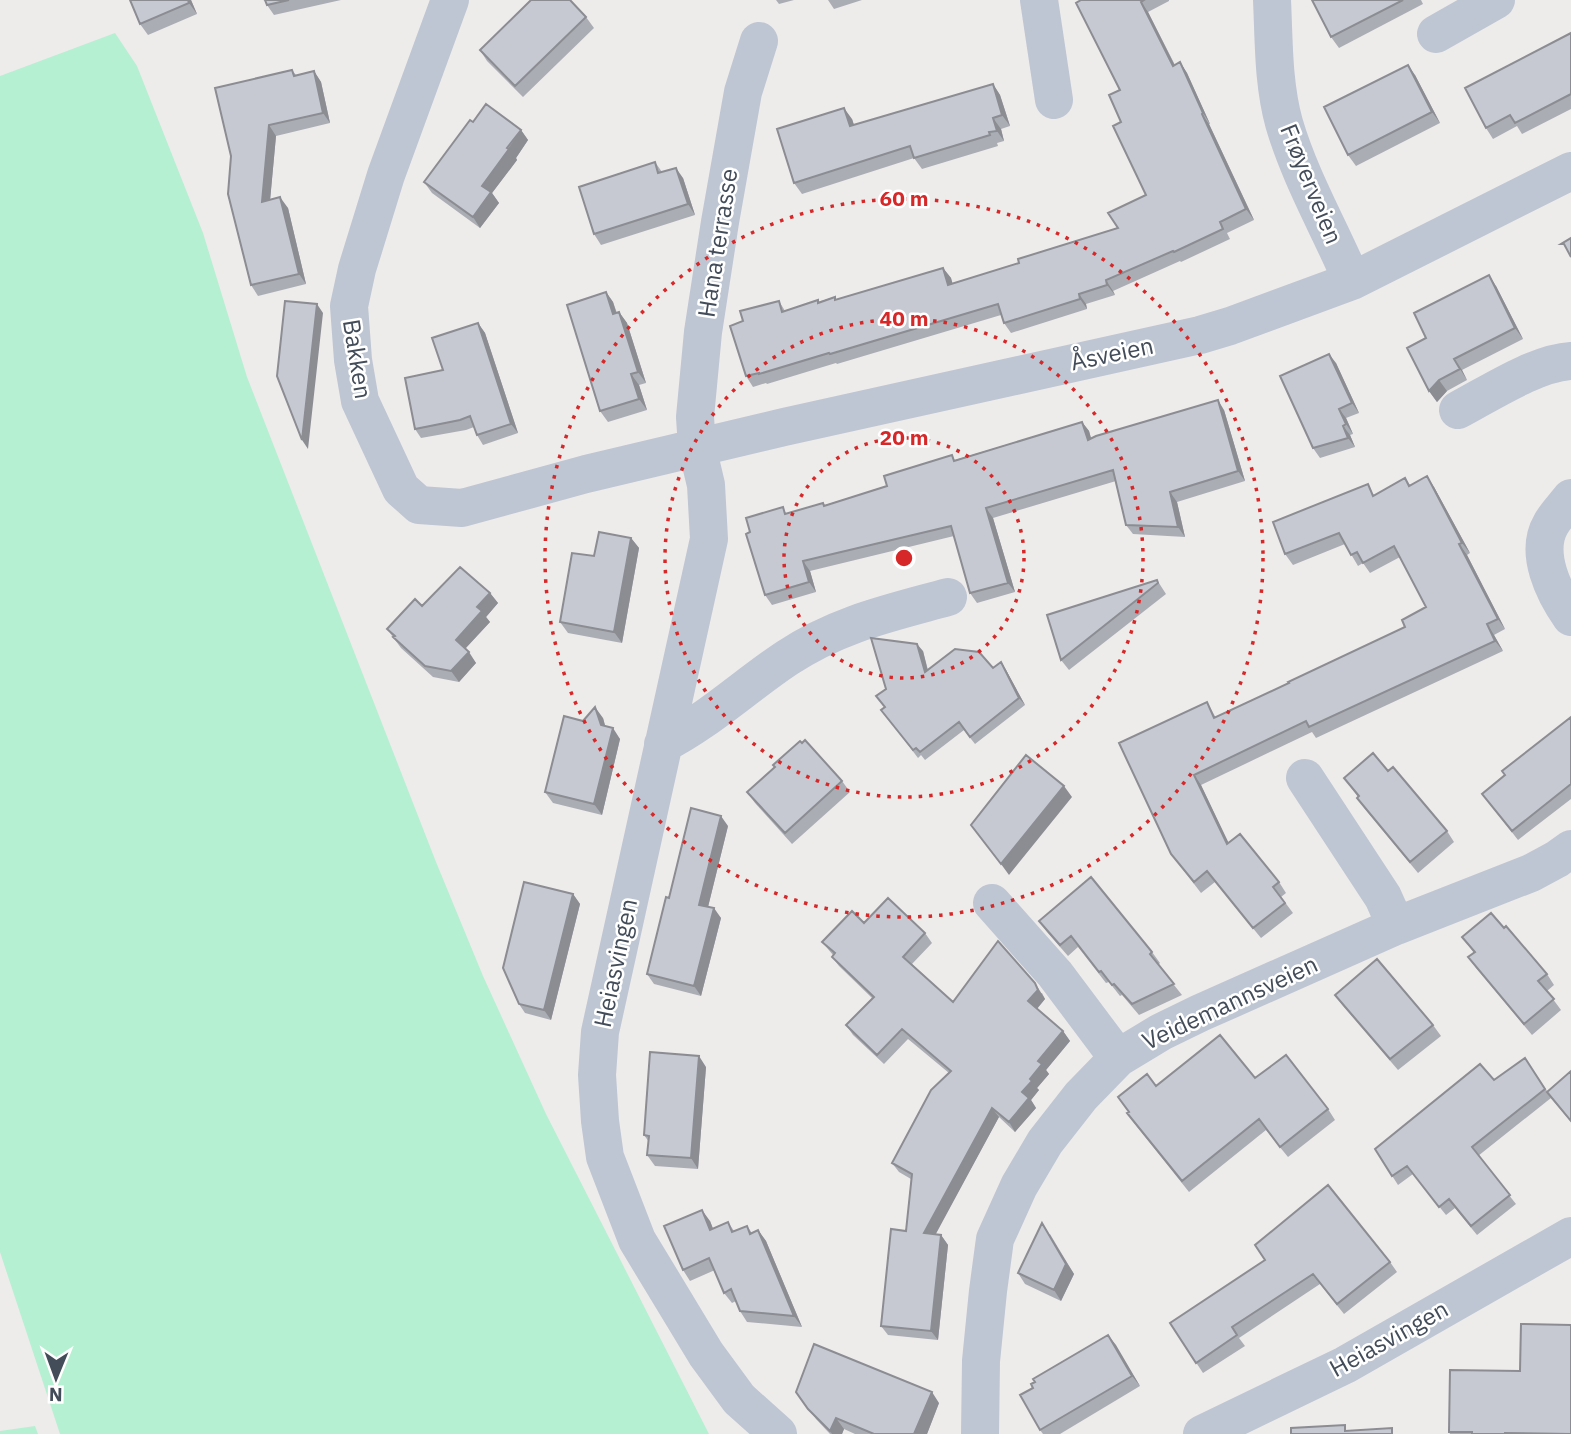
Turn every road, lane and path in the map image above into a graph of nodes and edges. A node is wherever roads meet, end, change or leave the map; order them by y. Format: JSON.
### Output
{"nodes":[{"id":1,"x":450,"y":0,"type":"edge"},
{"id":2,"x":1039,"y":0,"type":"edge"},
{"id":3,"x":1272,"y":0,"type":"edge"},
{"id":4,"x":1496,"y":0,"type":"edge"},
{"id":5,"x":1436,"y":34,"type":"dead end"},
{"id":6,"x":759,"y":41,"type":"dead end"},
{"id":7,"x":1054,"y":100,"type":"dead end"},
{"id":8,"x":1571,"y":171,"type":"edge"},
{"id":9,"x":1352,"y":281,"type":"junction"},
{"id":10,"x":1571,"y":361,"type":"edge"},
{"id":11,"x":1458,"y":410,"type":"dead end"},
{"id":12,"x":697,"y":447,"type":"junction"},
{"id":13,"x":627,"y":464,"type":"joint"},
{"id":14,"x":1571,"y":498,"type":"edge"},
{"id":15,"x":948,"y":597,"type":"dead end"},
{"id":16,"x":1571,"y":617,"type":"edge"},
{"id":17,"x":663,"y":744,"type":"junction"},
{"id":18,"x":1305,"y":778,"type":"dead end"},
{"id":19,"x":1566,"y":862,"type":"edge"},
{"id":20,"x":992,"y":903,"type":"dead end"},
{"id":21,"x":1396,"y":926,"type":"junction"},
{"id":22,"x":1118,"y":1058,"type":"junction"},
{"id":23,"x":1571,"y":1236,"type":"edge"},
{"id":24,"x":778,"y":1434,"type":"edge"},
{"id":25,"x":980,"y":1434,"type":"edge"},
{"id":26,"x":1202,"y":1434,"type":"edge"}],
"edges":[{"from":1,"to":13,"type":"street","name":"Bakken"},
{"from":2,"to":7,"type":"street"},
{"from":3,"to":9,"type":"street","name":"Frøyerveien"},
{"from":4,"to":5,"type":"street"},
{"from":6,"to":12,"type":"street","name":"Hana terrasse"},
{"from":8,"to":9,"type":"street","name":"Åsveien"},
{"from":9,"to":12,"type":"street","name":"Åsveien"},
{"from":10,"to":11,"type":"street"},
{"from":12,"to":13,"type":"street","name":"Åsveien"},
{"from":12,"to":17,"type":"street","name":"Heiasvingen"},
{"from":14,"to":16,"type":"street"},
{"from":15,"to":17,"type":"street"},
{"from":17,"to":24,"type":"street","name":"Heiasvingen"},
{"from":18,"to":21,"type":"street"},
{"from":19,"to":21,"type":"street","name":"Veidemannsveien"},
{"from":20,"to":22,"type":"street"},
{"from":21,"to":22,"type":"street","name":"Veidemannsveien"},
{"from":22,"to":25,"type":"street","name":"Veidemannsveien"},
{"from":23,"to":26,"type":"street","name":"Heiasvingen"}]}
